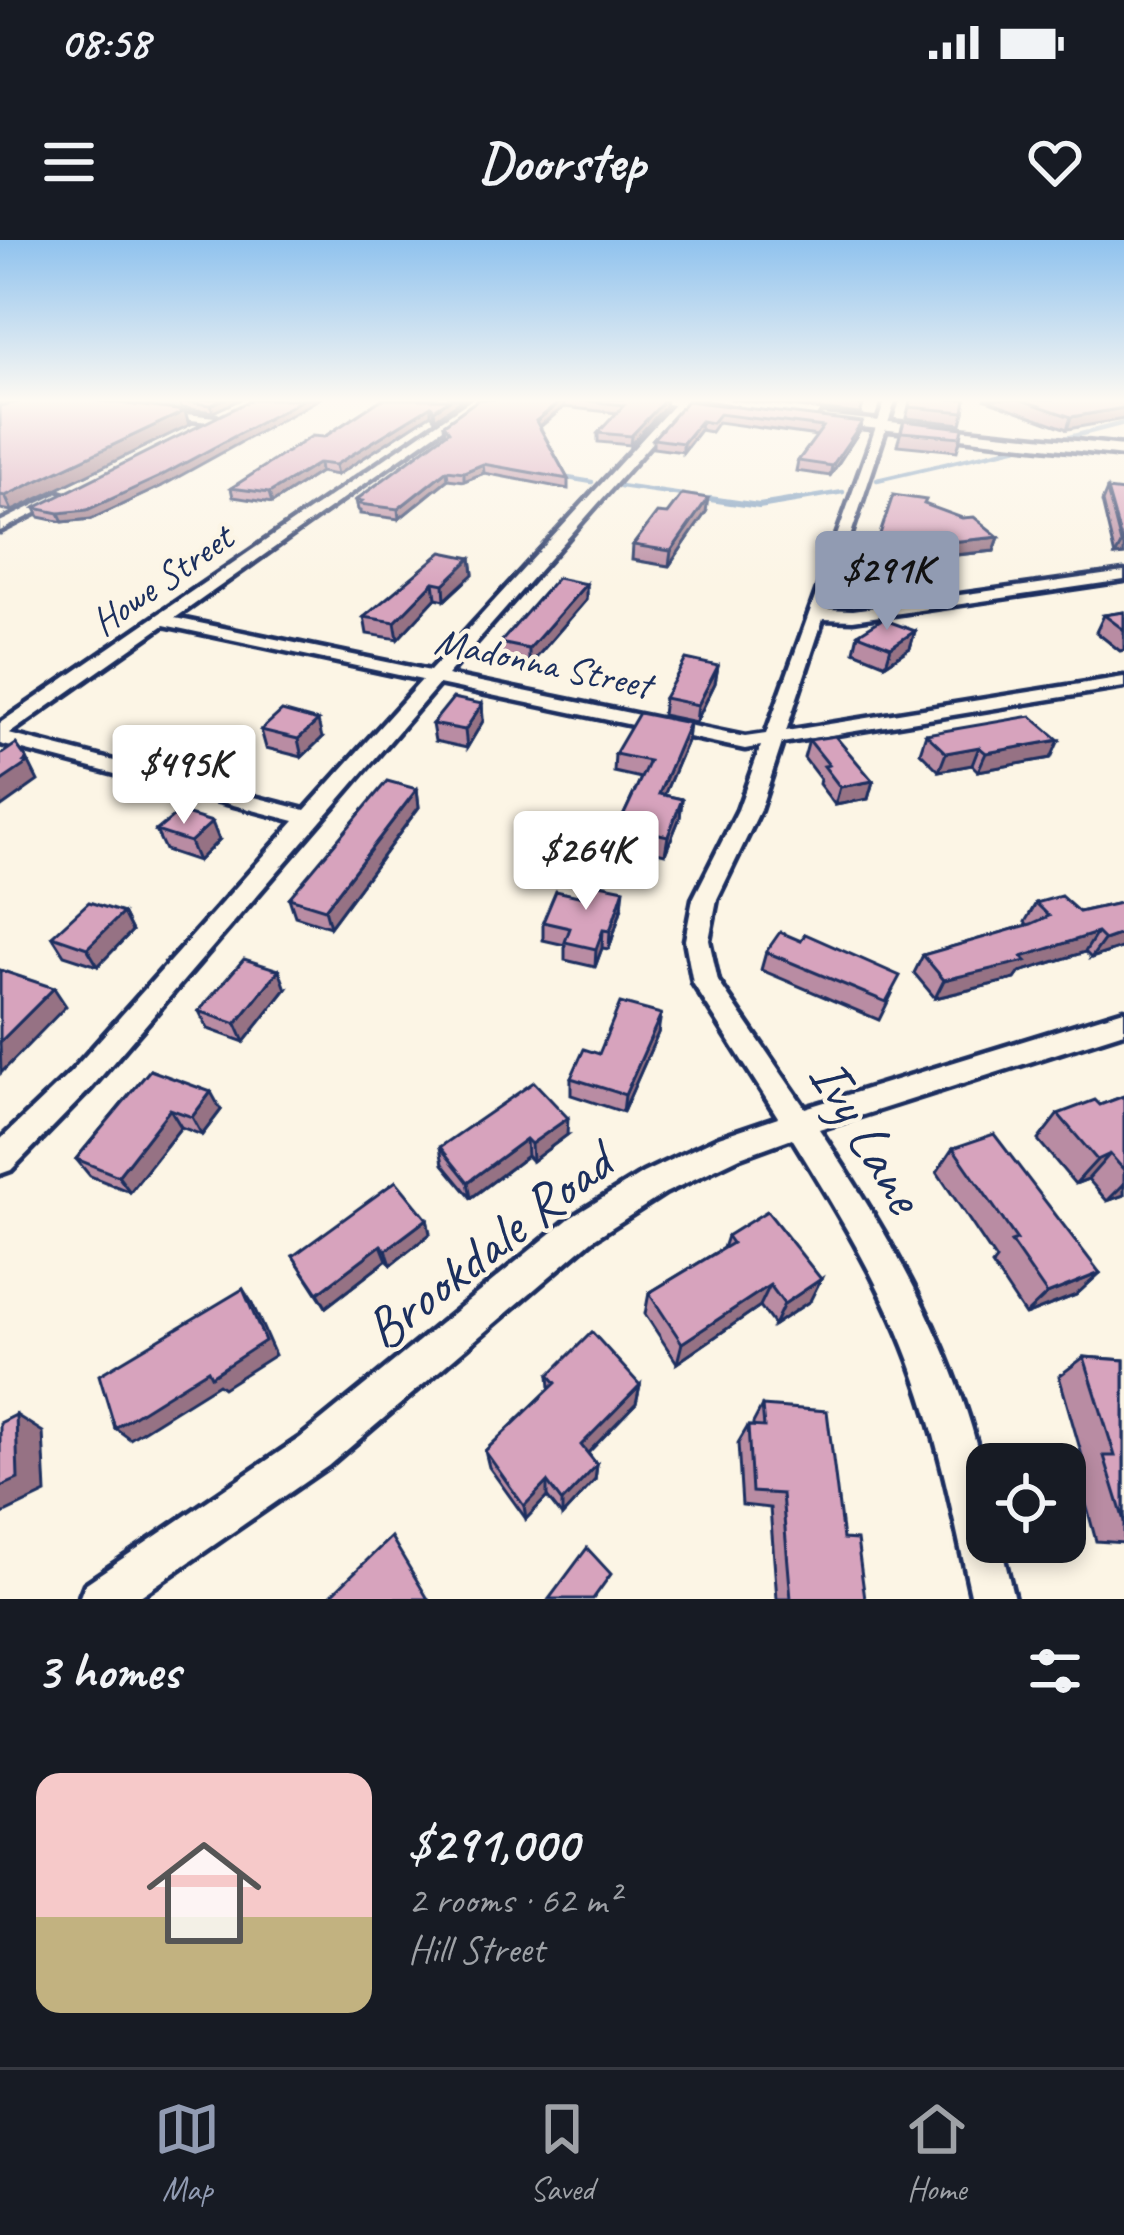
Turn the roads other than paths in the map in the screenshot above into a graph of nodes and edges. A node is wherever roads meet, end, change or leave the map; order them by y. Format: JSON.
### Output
{"nodes":[{"id":1,"x":388,"y":462,"type":"edge"},
{"id":2,"x":626,"y":462,"type":"edge"},
{"id":3,"x":869,"y":462,"type":"edge"},
{"id":4,"x":79,"y":488,"type":"edge"},
{"id":5,"x":0,"y":527,"type":"edge"},
{"id":6,"x":1124,"y":576,"type":"edge"},
{"id":7,"x":819,"y":614,"type":"junction"},
{"id":8,"x":162,"y":620,"type":"junction"},
{"id":9,"x":437,"y":677,"type":"junction"},
{"id":10,"x":1124,"y":682,"type":"edge"},
{"id":11,"x":0,"y":735,"type":"edge"},
{"id":12,"x":772,"y":742,"type":"junction"},
{"id":13,"x":312,"y":819,"type":"junction"},
{"id":14,"x":1124,"y":1021,"type":"edge"},
{"id":15,"x":798,"y":1123,"type":"junction"},
{"id":16,"x":0,"y":1160,"type":"edge"},
{"id":17,"x":100,"y":1599,"type":"edge"},
{"id":18,"x":993,"y":1599,"type":"edge"}],
"edges":[{"from":1,"to":8,"type":"street","name":"Howe Street"},
{"from":2,"to":9,"type":"street"},
{"from":3,"to":7,"type":"street","name":"Ivy Lane"},
{"from":4,"to":5,"type":"street"},
{"from":6,"to":7,"type":"street"},
{"from":7,"to":12,"type":"street","name":"Ivy Lane"},
{"from":8,"to":9,"type":"street","name":"Madonna Street"},
{"from":8,"to":11,"type":"street","name":"Howe Street"},
{"from":9,"to":12,"type":"street","name":"Madonna Street"},
{"from":9,"to":13,"type":"street"},
{"from":10,"to":12,"type":"street","name":"Madonna Street"},
{"from":11,"to":13,"type":"street"},
{"from":12,"to":15,"type":"street","name":"Ivy Lane"},
{"from":13,"to":16,"type":"street"},
{"from":14,"to":15,"type":"street","name":"Brookdale Road"},
{"from":15,"to":17,"type":"street","name":"Brookdale Road"},
{"from":15,"to":18,"type":"street","name":"Ivy Lane"}]}
